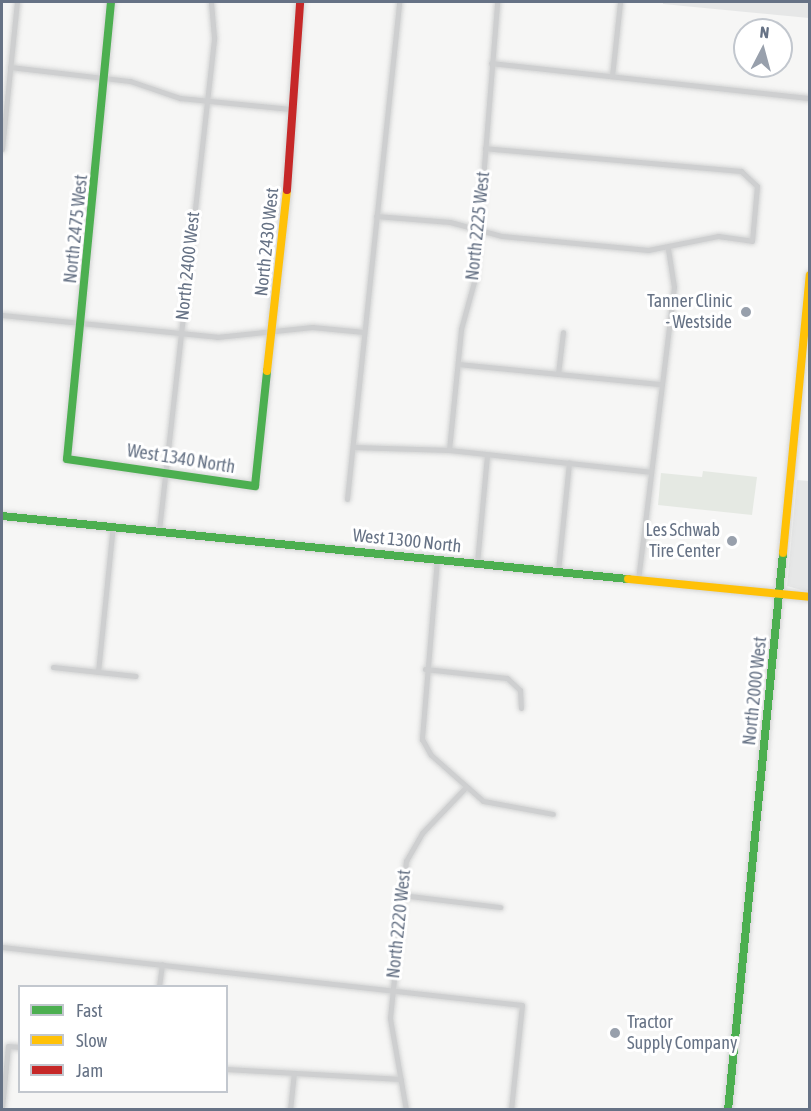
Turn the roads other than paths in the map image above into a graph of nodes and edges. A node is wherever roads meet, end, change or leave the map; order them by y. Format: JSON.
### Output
{"nodes":[{"id":1,"x":17,"y":2,"type":"edge"},
{"id":2,"x":111,"y":2,"type":"edge"},
{"id":3,"x":211,"y":2,"type":"edge"},
{"id":4,"x":300,"y":2,"type":"edge"},
{"id":5,"x":399,"y":2,"type":"edge"},
{"id":6,"x":497,"y":2,"type":"edge"},
{"id":7,"x":620,"y":2,"type":"edge"},
{"id":8,"x":491,"y":63,"type":"junction"},
{"id":9,"x":10,"y":67,"type":"junction"},
{"id":10,"x":612,"y":76,"type":"junction"},
{"id":11,"x":106,"y":78,"type":"junction"},
{"id":12,"x":810,"y":98,"type":"edge"},
{"id":13,"x":206,"y":100,"type":"junction"},
{"id":14,"x":290,"y":109,"type":"junction"},
{"id":15,"x":2,"y":148,"type":"edge"},
{"id":16,"x":485,"y":148,"type":"junction"},
{"id":17,"x":376,"y":216,"type":"junction"},
{"id":18,"x":479,"y":231,"type":"junction"},
{"id":19,"x":668,"y":248,"type":"junction"},
{"id":20,"x":810,"y":275,"type":"edge"},
{"id":21,"x":2,"y":315,"type":"edge"},
{"id":22,"x":81,"y":323,"type":"junction"},
{"id":23,"x":272,"y":330,"type":"junction"},
{"id":24,"x":364,"y":332,"type":"junction"},
{"id":25,"x":563,"y":332,"type":"dead end"},
{"id":26,"x":181,"y":333,"type":"junction"},
{"id":27,"x":458,"y":364,"type":"junction"},
{"id":28,"x":558,"y":374,"type":"junction"},
{"id":29,"x":659,"y":384,"type":"junction"},
{"id":30,"x":353,"y":447,"type":"junction"},
{"id":31,"x":449,"y":450,"type":"junction"},
{"id":32,"x":488,"y":455,"type":"junction"},
{"id":33,"x":67,"y":459,"type":"joint"},
{"id":34,"x":569,"y":463,"type":"junction"},
{"id":35,"x":166,"y":470,"type":"junction"},
{"id":36,"x":650,"y":472,"type":"junction"},
{"id":37,"x":255,"y":486,"type":"joint"},
{"id":38,"x":347,"y":499,"type":"dead end"},
{"id":39,"x":2,"y":516,"type":"edge"},
{"id":40,"x":113,"y":525,"type":"junction"},
{"id":41,"x":159,"y":530,"type":"junction"},
{"id":42,"x":437,"y":559,"type":"junction"},
{"id":43,"x":477,"y":563,"type":"junction"},
{"id":44,"x":558,"y":572,"type":"junction"},
{"id":45,"x":638,"y":580,"type":"junction"},
{"id":46,"x":780,"y":594,"type":"junction"},
{"id":47,"x":810,"y":597,"type":"edge"},
{"id":48,"x":53,"y":667,"type":"dead end"},
{"id":49,"x":425,"y":669,"type":"junction"},
{"id":50,"x":98,"y":672,"type":"junction"},
{"id":51,"x":136,"y":676,"type":"dead end"},
{"id":52,"x":521,"y":708,"type":"dead end"},
{"id":53,"x":465,"y":788,"type":"junction"},
{"id":54,"x":553,"y":814,"type":"dead end"},
{"id":55,"x":402,"y":895,"type":"junction"},
{"id":56,"x":500,"y":907,"type":"dead end"},
{"id":57,"x":2,"y":947,"type":"edge"},
{"id":58,"x":162,"y":964,"type":"junction"},
{"id":59,"x":159,"y":985,"type":"edge"},
{"id":60,"x":392,"y":992,"type":"junction"},
{"id":61,"x":18,"y":1047,"type":"edge"},
{"id":62,"x":228,"y":1069,"type":"edge"},
{"id":63,"x":294,"y":1073,"type":"junction"},
{"id":64,"x":401,"y":1079,"type":"junction"},
{"id":65,"x":2,"y":1108,"type":"edge"},
{"id":66,"x":290,"y":1110,"type":"edge"},
{"id":67,"x":406,"y":1110,"type":"edge"},
{"id":68,"x":511,"y":1110,"type":"edge"},
{"id":69,"x":728,"y":1110,"type":"edge"}],
"edges":[{"from":1,"to":9,"type":"street"},
{"from":2,"to":11,"type":"street","name":"North 2475 West"},
{"from":3,"to":13,"type":"street","name":"North 2400 West"},
{"from":4,"to":14,"type":"street","name":"North 2430 West"},
{"from":5,"to":17,"type":"street"},
{"from":6,"to":8,"type":"street","name":"North 2225 West"},
{"from":7,"to":10,"type":"street"},
{"from":8,"to":10,"type":"street"},
{"from":8,"to":16,"type":"street","name":"North 2225 West"},
{"from":9,"to":11,"type":"street"},
{"from":9,"to":15,"type":"street"},
{"from":10,"to":12,"type":"street"},
{"from":11,"to":13,"type":"street"},
{"from":11,"to":22,"type":"street","name":"North 2475 West"},
{"from":13,"to":14,"type":"street"},
{"from":13,"to":26,"type":"street","name":"North 2400 West"},
{"from":14,"to":23,"type":"street","name":"North 2430 West"},
{"from":16,"to":18,"type":"street","name":"North 2225 West"},
{"from":16,"to":19,"type":"street"},
{"from":17,"to":18,"type":"street"},
{"from":17,"to":24,"type":"street"},
{"from":18,"to":19,"type":"street"},
{"from":18,"to":27,"type":"street","name":"North 2225 West"},
{"from":19,"to":29,"type":"street"},
{"from":20,"to":46,"type":"street","name":"North 2000 West"},
{"from":21,"to":22,"type":"street"},
{"from":22,"to":26,"type":"street"},
{"from":22,"to":33,"type":"street","name":"North 2475 West"},
{"from":23,"to":24,"type":"street"},
{"from":23,"to":26,"type":"street"},
{"from":23,"to":37,"type":"street","name":"North 2430 West"},
{"from":24,"to":30,"type":"street"},
{"from":25,"to":28,"type":"street"},
{"from":26,"to":35,"type":"street","name":"North 2400 West"},
{"from":27,"to":28,"type":"street"},
{"from":27,"to":31,"type":"street","name":"North 2225 West"},
{"from":28,"to":29,"type":"street"},
{"from":29,"to":36,"type":"street"},
{"from":30,"to":31,"type":"street"},
{"from":30,"to":38,"type":"street"},
{"from":31,"to":32,"type":"street"},
{"from":32,"to":34,"type":"street"},
{"from":32,"to":43,"type":"street"},
{"from":33,"to":35,"type":"street","name":"West 1340 North"},
{"from":34,"to":36,"type":"street"},
{"from":34,"to":44,"type":"street"},
{"from":35,"to":37,"type":"street","name":"West 1340 North"},
{"from":35,"to":41,"type":"street","name":"North 2400 West"},
{"from":36,"to":45,"type":"street"},
{"from":39,"to":40,"type":"street","name":"West 1300 North"},
{"from":40,"to":41,"type":"street","name":"West 1300 North"},
{"from":40,"to":50,"type":"street"},
{"from":41,"to":42,"type":"street","name":"West 1300 North"},
{"from":42,"to":43,"type":"street","name":"West 1300 North"},
{"from":42,"to":49,"type":"street"},
{"from":43,"to":44,"type":"street","name":"West 1300 North"},
{"from":44,"to":45,"type":"street","name":"West 1300 North"},
{"from":45,"to":46,"type":"street","name":"West 1300 North"},
{"from":46,"to":47,"type":"street","name":"West 1300 North"},
{"from":46,"to":69,"type":"street","name":"North 2000 West"},
{"from":48,"to":50,"type":"street"},
{"from":49,"to":52,"type":"street"},
{"from":49,"to":53,"type":"street"},
{"from":50,"to":51,"type":"street"},
{"from":53,"to":54,"type":"street"},
{"from":53,"to":55,"type":"street","name":"North 2220 West"},
{"from":55,"to":56,"type":"street"},
{"from":55,"to":60,"type":"street","name":"North 2220 West"},
{"from":57,"to":58,"type":"street"},
{"from":58,"to":59,"type":"street"},
{"from":58,"to":60,"type":"street"},
{"from":60,"to":64,"type":"street","name":"North 2220 West"},
{"from":60,"to":68,"type":"street"},
{"from":61,"to":65,"type":"street"},
{"from":62,"to":63,"type":"street"},
{"from":63,"to":64,"type":"street"},
{"from":63,"to":66,"type":"street"},
{"from":64,"to":67,"type":"street","name":"North 2220 West"}]}
